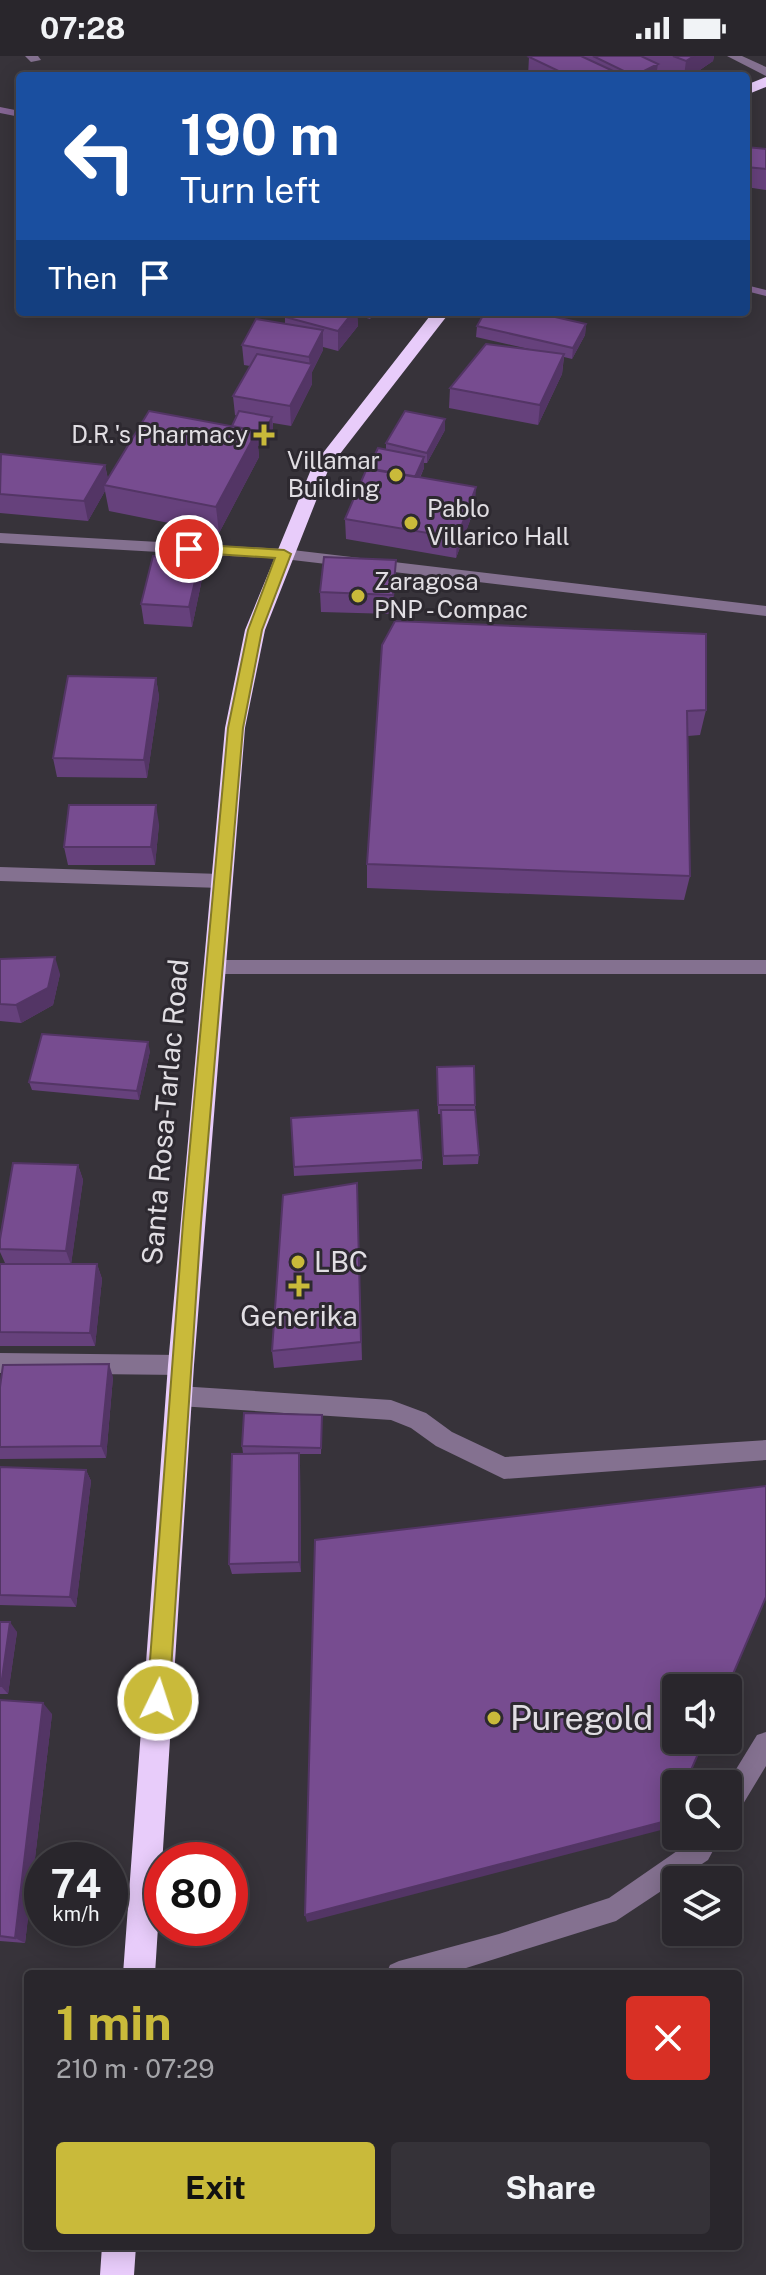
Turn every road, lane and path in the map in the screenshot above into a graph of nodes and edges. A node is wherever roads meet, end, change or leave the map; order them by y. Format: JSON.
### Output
{"nodes":[{"id":1,"x":733,"y":56,"type":"edge"},
{"id":2,"x":766,"y":72,"type":"edge"},
{"id":3,"x":439,"y":316,"type":"edge"},
{"id":4,"x":0,"y":538,"type":"edge"},
{"id":5,"x":284,"y":554,"type":"junction"},
{"id":6,"x":766,"y":611,"type":"edge"},
{"id":7,"x":0,"y":874,"type":"edge"},
{"id":8,"x":221,"y":881,"type":"junction"},
{"id":9,"x":213,"y":967,"type":"junction"},
{"id":10,"x":766,"y":967,"type":"edge"},
{"id":11,"x":0,"y":1363,"type":"edge"},
{"id":12,"x":181,"y":1365,"type":"junction"},
{"id":13,"x":179,"y":1396,"type":"junction"},
{"id":14,"x":766,"y":1450,"type":"edge"},
{"id":15,"x":766,"y":1744,"type":"edge"},
{"id":16,"x":742,"y":1783,"type":"edge"},
{"id":17,"x":700,"y":1850,"type":"edge"},
{"id":18,"x":139,"y":1970,"type":"edge"},
{"id":19,"x":414,"y":1970,"type":"edge"},
{"id":20,"x":119,"y":2250,"type":"edge"},
{"id":21,"x":117,"y":2275,"type":"edge"}],
"edges":[{"from":1,"to":2,"type":"street"},
{"from":3,"to":5,"type":"highway","name":"Santa Rosa-Tarlac Road"},
{"from":4,"to":5,"type":"street"},
{"from":5,"to":6,"type":"street"},
{"from":5,"to":8,"type":"highway","name":"Santa Rosa-Tarlac Road"},
{"from":7,"to":8,"type":"street"},
{"from":8,"to":9,"type":"highway","name":"Santa Rosa-Tarlac Road"},
{"from":9,"to":10,"type":"street"},
{"from":9,"to":12,"type":"highway","name":"Santa Rosa-Tarlac Road"},
{"from":11,"to":12,"type":"street"},
{"from":12,"to":13,"type":"highway","name":"Santa Rosa-Tarlac Road"},
{"from":13,"to":14,"type":"street"},
{"from":13,"to":18,"type":"highway","name":"Santa Rosa-Tarlac Road"},
{"from":15,"to":16,"type":"street"},
{"from":17,"to":19,"type":"street"},
{"from":20,"to":21,"type":"highway"}]}
